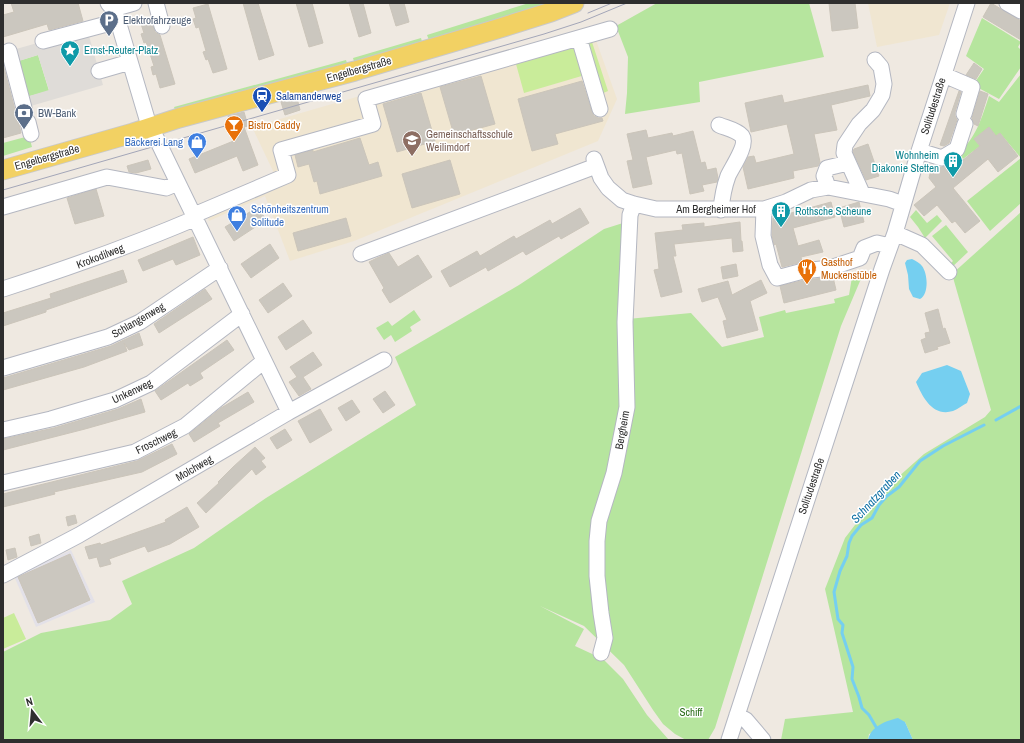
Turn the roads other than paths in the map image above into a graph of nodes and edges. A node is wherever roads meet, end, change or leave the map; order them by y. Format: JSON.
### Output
{"nodes":[{"id":1,"x":134,"y":3,"type":"edge"},
{"id":2,"x":156,"y":3,"type":"edge"},
{"id":3,"x":574,"y":3,"type":"edge"},
{"id":4,"x":967,"y":3,"type":"edge"},
{"id":5,"x":1007,"y":3,"type":"edge"},
{"id":6,"x":113,"y":11,"type":"edge"},
{"id":7,"x":1021,"y":11,"type":"edge"},
{"id":8,"x":162,"y":26,"type":"dead end"},
{"id":9,"x":610,"y":29,"type":"dead end"},
{"id":10,"x":579,"y":38,"type":"junction"},
{"id":11,"x":43,"y":41,"type":"dead end"},
{"id":12,"x":8,"y":51,"type":"dead end"},
{"id":13,"x":875,"y":60,"type":"dead end"},
{"id":14,"x":130,"y":62,"type":"junction"},
{"id":15,"x":99,"y":71,"type":"dead end"},
{"id":16,"x":944,"y":75,"type":"junction"},
{"id":17,"x":600,"y":110,"type":"dead end"},
{"id":18,"x":28,"y":121,"type":"dead end"},
{"id":19,"x":719,"y":125,"type":"dead end"},
{"id":20,"x":152,"y":127,"type":"junction"},
{"id":21,"x":918,"y":151,"type":"junction"},
{"id":22,"x":848,"y":163,"type":"junction"},
{"id":23,"x":3,"y":170,"type":"edge"},
{"id":24,"x":178,"y":183,"type":"junction"},
{"id":25,"x":828,"y":187,"type":"junction"},
{"id":26,"x":862,"y":193,"type":"junction"},
{"id":27,"x":634,"y":204,"type":"junction"},
{"id":28,"x":903,"y":204,"type":"junction"},
{"id":29,"x":3,"y":207,"type":"edge"},
{"id":30,"x":764,"y":208,"type":"junction"},
{"id":31,"x":720,"y":210,"type":"junction"},
{"id":32,"x":195,"y":217,"type":"junction"},
{"id":33,"x":893,"y":240,"type":"junction"},
{"id":34,"x":361,"y":254,"type":"dead end"},
{"id":35,"x":220,"y":268,"type":"junction"},
{"id":36,"x":949,"y":272,"type":"dead end"},
{"id":37,"x":3,"y":289,"type":"edge"},
{"id":38,"x":242,"y":314,"type":"junction"},
{"id":39,"x":384,"y":360,"type":"dead end"},
{"id":40,"x":264,"y":361,"type":"junction"},
{"id":41,"x":3,"y":368,"type":"edge"},
{"id":42,"x":289,"y":412,"type":"junction"},
{"id":43,"x":3,"y":430,"type":"edge"},
{"id":44,"x":3,"y":483,"type":"edge"},
{"id":45,"x":3,"y":575,"type":"edge"},
{"id":46,"x":602,"y":653,"type":"dead end"},
{"id":47,"x":737,"y":716,"type":"junction"},
{"id":48,"x":729,"y":740,"type":"edge"},
{"id":49,"x":763,"y":740,"type":"edge"}],
"edges":[{"from":1,"to":6,"type":"street"},
{"from":2,"to":8,"type":"street"},
{"from":3,"to":20,"type":"main road","name":"Engelbergstraße"},
{"from":4,"to":16,"type":"street","name":"Solitudestraße"},
{"from":5,"to":7,"type":"street"},
{"from":6,"to":11,"type":"street"},
{"from":6,"to":14,"type":"street"},
{"from":9,"to":10,"type":"street"},
{"from":10,"to":17,"type":"street"},
{"from":10,"to":32,"type":"street","name":"Krokodilweg"},
{"from":12,"to":18,"type":"street"},
{"from":13,"to":22,"type":"street"},
{"from":14,"to":15,"type":"street"},
{"from":14,"to":20,"type":"street"},
{"from":16,"to":21,"type":"street","name":"Solitudestraße"},
{"from":16,"to":21,"type":"street"},
{"from":19,"to":31,"type":"street"},
{"from":20,"to":23,"type":"main road","name":"Engelbergstraße"},
{"from":20,"to":24,"type":"street"},
{"from":21,"to":28,"type":"street","name":"Solitudestraße"},
{"from":22,"to":25,"type":"street"},
{"from":22,"to":26,"type":"street"},
{"from":24,"to":29,"type":"street"},
{"from":24,"to":32,"type":"street"},
{"from":25,"to":26,"type":"street","name":"Am Bergheimer Hof"},
{"from":25,"to":30,"type":"street","name":"Am Bergheimer Hof"},
{"from":26,"to":28,"type":"street","name":"Am Bergheimer Hof"},
{"from":27,"to":31,"type":"street","name":"Am Bergheimer Hof"},
{"from":27,"to":34,"type":"street","name":"Am Bergheimer Hof"},
{"from":27,"to":46,"type":"street","name":"Bergheim"},
{"from":28,"to":33,"type":"street","name":"Solitudestraße"},
{"from":30,"to":31,"type":"street","name":"Am Bergheimer Hof"},
{"from":30,"to":33,"type":"street"},
{"from":32,"to":35,"type":"street"},
{"from":32,"to":37,"type":"street","name":"Krokodilweg"},
{"from":33,"to":36,"type":"street"},
{"from":33,"to":47,"type":"street","name":"Solitudestraße"},
{"from":35,"to":38,"type":"street"},
{"from":35,"to":41,"type":"street","name":"Schlangenweg"},
{"from":38,"to":40,"type":"street"},
{"from":38,"to":43,"type":"street","name":"Unkenweg"},
{"from":39,"to":42,"type":"street","name":"Molchweg"},
{"from":40,"to":42,"type":"street"},
{"from":40,"to":44,"type":"street","name":"Froschweg"},
{"from":42,"to":45,"type":"street","name":"Molchweg"},
{"from":47,"to":48,"type":"street","name":"Solitudestraße"},
{"from":47,"to":49,"type":"street"}]}
